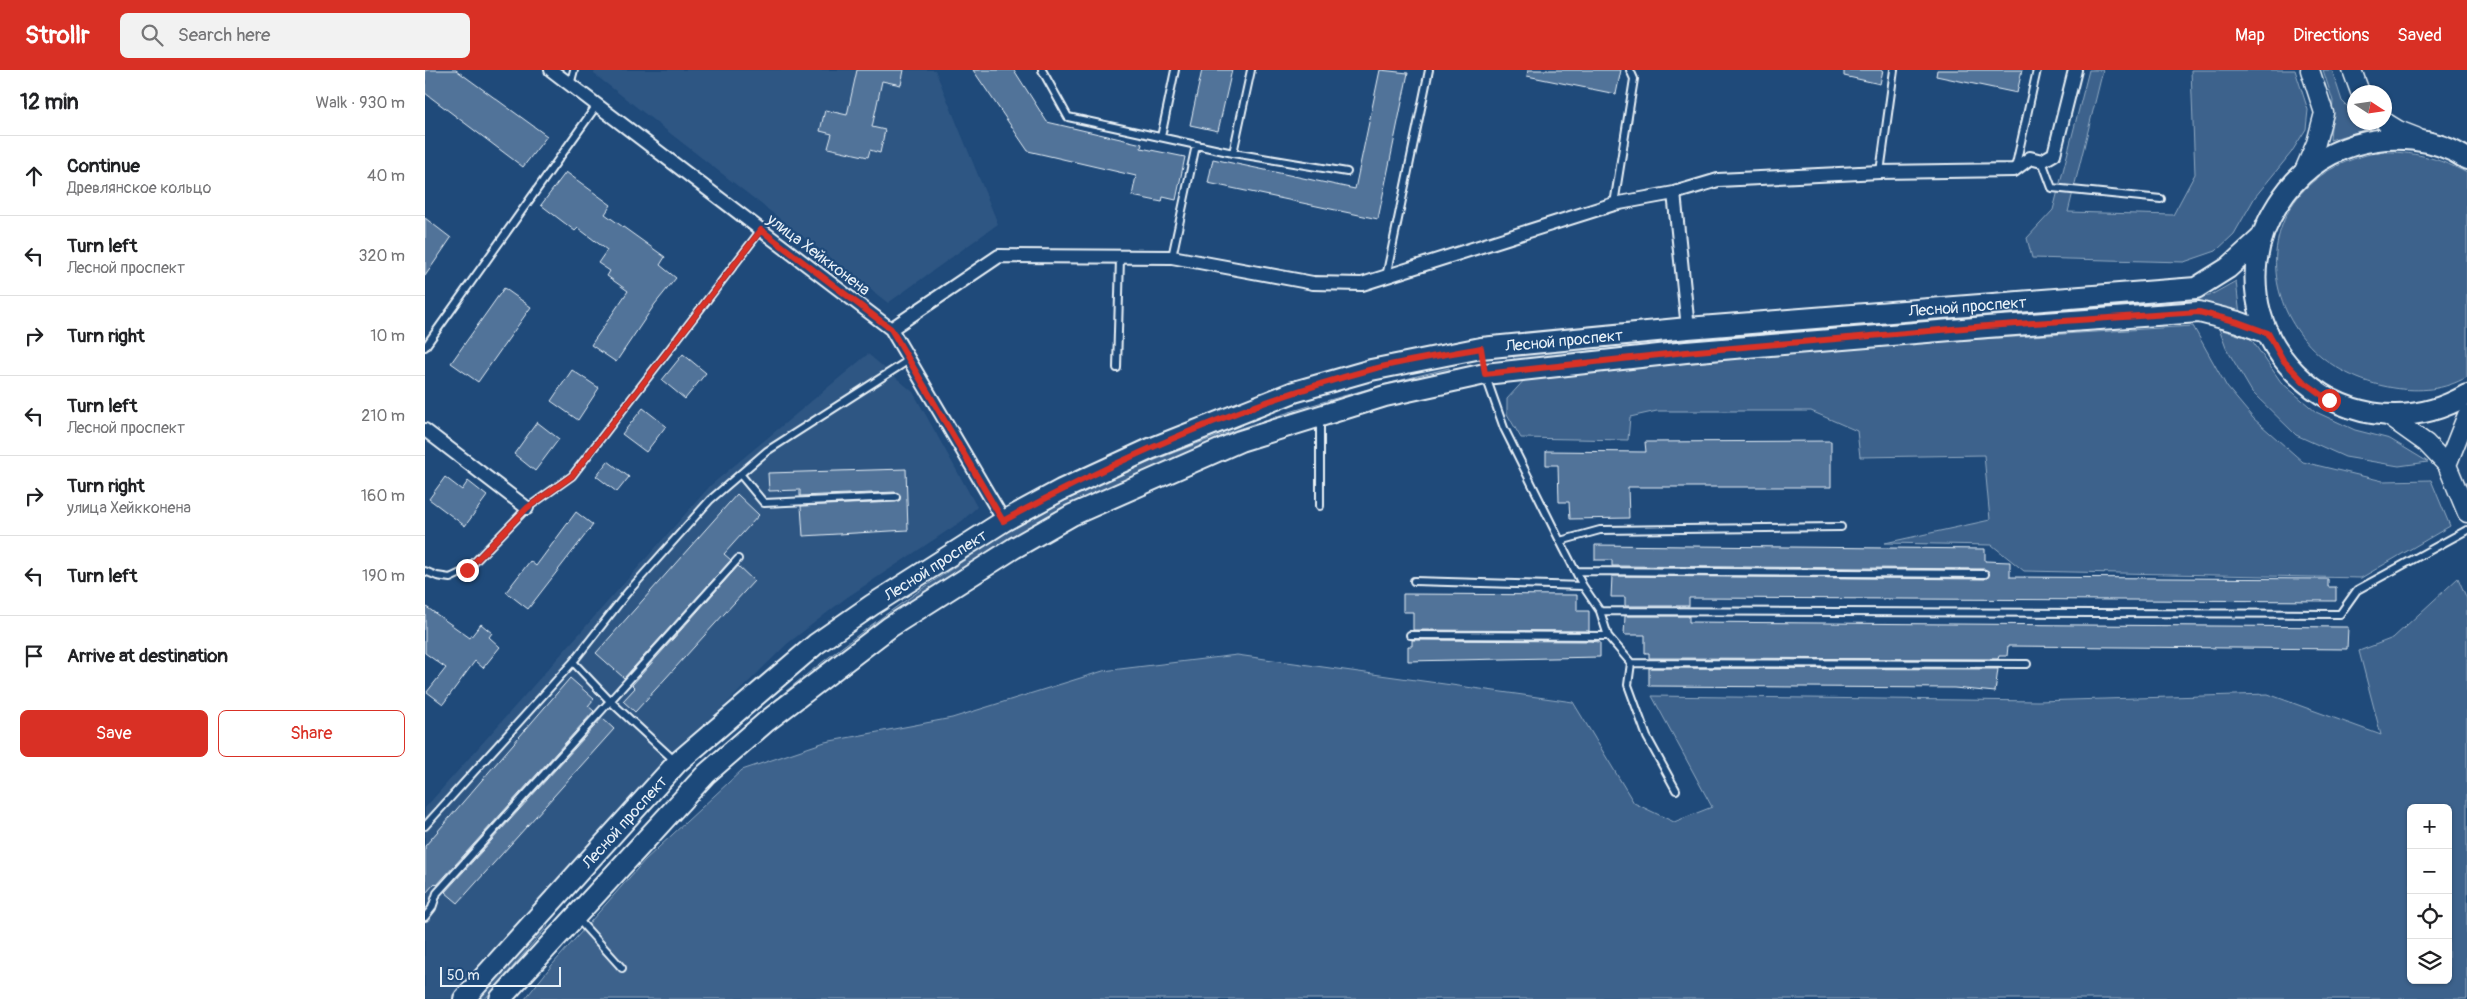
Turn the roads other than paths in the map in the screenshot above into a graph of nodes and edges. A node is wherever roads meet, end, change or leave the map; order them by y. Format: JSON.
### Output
{"nodes":[{"id":1,"x":551,"y":70,"type":"edge"},
{"id":2,"x":574,"y":70,"type":"edge"},
{"id":3,"x":1041,"y":70,"type":"edge"},
{"id":4,"x":1175,"y":70,"type":"edge"},
{"id":5,"x":1251,"y":70,"type":"edge"},
{"id":6,"x":1429,"y":70,"type":"edge"},
{"id":7,"x":1630,"y":70,"type":"edge"},
{"id":8,"x":1894,"y":70,"type":"edge"},
{"id":9,"x":2037,"y":70,"type":"edge"},
{"id":10,"x":2075,"y":70,"type":"edge"},
{"id":11,"x":2310,"y":70,"type":"edge"},
{"id":12,"x":2352,"y":70,"type":"edge"},
{"id":13,"x":570,"y":85,"type":"junction"},
{"id":14,"x":2357,"y":85,"type":"edge"},
{"id":15,"x":597,"y":105,"type":"junction"},
{"id":16,"x":2392,"y":127,"type":"edge"},
{"id":17,"x":1161,"y":138,"type":"junction"},
{"id":18,"x":2435,"y":144,"type":"junction"},
{"id":19,"x":1196,"y":145,"type":"junction"},
{"id":20,"x":1233,"y":153,"type":"junction"},
{"id":21,"x":2467,"y":159,"type":"edge"},
{"id":22,"x":2042,"y":160,"type":"junction"},
{"id":23,"x":2014,"y":170,"type":"junction"},
{"id":24,"x":1347,"y":172,"type":"dead end"},
{"id":25,"x":1880,"y":172,"type":"junction"},
{"id":26,"x":2303,"y":173,"type":"junction"},
{"id":27,"x":1674,"y":193,"type":"junction"},
{"id":28,"x":2161,"y":198,"type":"dead end"},
{"id":29,"x":1614,"y":204,"type":"junction"},
{"id":30,"x":761,"y":230,"type":"junction"},
{"id":31,"x":2262,"y":237,"type":"junction"},
{"id":32,"x":1171,"y":257,"type":"junction"},
{"id":33,"x":1120,"y":258,"type":"junction"},
{"id":34,"x":1386,"y":277,"type":"junction"},
{"id":35,"x":1688,"y":328,"type":"junction"},
{"id":36,"x":891,"y":329,"type":"junction"},
{"id":37,"x":2268,"y":333,"type":"junction"},
{"id":38,"x":425,"y":347,"type":"edge"},
{"id":39,"x":1481,"y":348,"type":"junction"},
{"id":40,"x":909,"y":360,"type":"junction"},
{"id":41,"x":1117,"y":368,"type":"dead end"},
{"id":42,"x":1485,"y":374,"type":"junction"},
{"id":43,"x":2467,"y":395,"type":"edge"},
{"id":44,"x":2467,"y":415,"type":"edge"},
{"id":45,"x":2388,"y":416,"type":"junction"},
{"id":46,"x":1320,"y":418,"type":"junction"},
{"id":47,"x":425,"y":430,"type":"edge"},
{"id":48,"x":2447,"y":465,"type":"junction"},
{"id":49,"x":740,"y":474,"type":"junction"},
{"id":50,"x":896,"y":497,"type":"dead end"},
{"id":51,"x":1320,"y":506,"type":"dead end"},
{"id":52,"x":527,"y":508,"type":"junction"},
{"id":53,"x":2467,"y":513,"type":"edge"},
{"id":54,"x":1003,"y":521,"type":"junction"},
{"id":55,"x":1841,"y":527,"type":"dead end"},
{"id":56,"x":2467,"y":530,"type":"edge"},
{"id":57,"x":1560,"y":541,"type":"junction"},
{"id":58,"x":738,"y":559,"type":"dead end"},
{"id":59,"x":425,"y":571,"type":"edge"},
{"id":60,"x":1576,"y":571,"type":"junction"},
{"id":61,"x":1985,"y":574,"type":"dead end"},
{"id":62,"x":1414,"y":580,"type":"dead end"},
{"id":63,"x":1583,"y":586,"type":"junction"},
{"id":64,"x":1600,"y":611,"type":"junction"},
{"id":65,"x":1410,"y":635,"type":"dead end"},
{"id":66,"x":1608,"y":636,"type":"junction"},
{"id":67,"x":573,"y":662,"type":"junction"},
{"id":68,"x":1631,"y":663,"type":"junction"},
{"id":69,"x":2027,"y":664,"type":"dead end"},
{"id":70,"x":609,"y":700,"type":"junction"},
{"id":71,"x":677,"y":763,"type":"junction"},
{"id":72,"x":1676,"y":790,"type":"dead end"},
{"id":73,"x":425,"y":826,"type":"edge"},
{"id":74,"x":556,"y":896,"type":"junction"},
{"id":75,"x":575,"y":916,"type":"junction"},
{"id":76,"x":425,"y":917,"type":"edge"},
{"id":77,"x":622,"y":968,"type":"dead end"},
{"id":78,"x":464,"y":999,"type":"edge"},
{"id":79,"x":500,"y":999,"type":"edge"}],
"edges":[{"from":1,"to":13,"type":"street","name":"улица Хейкконена"},
{"from":2,"to":13,"type":"lane"},
{"from":3,"to":17,"type":"lane"},
{"from":4,"to":17,"type":"lane"},
{"from":5,"to":20,"type":"lane"},
{"from":6,"to":34,"type":"lane"},
{"from":7,"to":29,"type":"lane"},
{"from":8,"to":25,"type":"lane"},
{"from":9,"to":23,"type":"lane"},
{"from":10,"to":22,"type":"street"},
{"from":11,"to":26,"type":"street"},
{"from":12,"to":14,"type":"street"},
{"from":13,"to":15,"type":"street","name":"улица Хейкконена"},
{"from":15,"to":30,"type":"street","name":"улица Хейкконена"},
{"from":15,"to":38,"type":"lane"},
{"from":16,"to":18,"type":"street"},
{"from":17,"to":19,"type":"lane"},
{"from":18,"to":21,"type":"main road"},
{"from":18,"to":26,"type":"main road"},
{"from":19,"to":20,"type":"lane"},
{"from":19,"to":32,"type":"lane"},
{"from":20,"to":24,"type":"lane"},
{"from":22,"to":23,"type":"street"},
{"from":22,"to":28,"type":"lane"},
{"from":23,"to":25,"type":"street"},
{"from":25,"to":27,"type":"street"},
{"from":26,"to":31,"type":"main road"},
{"from":27,"to":29,"type":"street"},
{"from":27,"to":35,"type":"street"},
{"from":29,"to":34,"type":"street"},
{"from":30,"to":36,"type":"street","name":"улица Хейкконена"},
{"from":30,"to":52,"type":"lane"},
{"from":31,"to":35,"type":"main road","name":"Лесной проспект"},
{"from":31,"to":37,"type":"main road"},
{"from":32,"to":33,"type":"street"},
{"from":32,"to":34,"type":"street"},
{"from":33,"to":36,"type":"street"},
{"from":33,"to":41,"type":"lane"},
{"from":35,"to":39,"type":"main road","name":"Лесной проспект"},
{"from":36,"to":40,"type":"street","name":"улица Хейкконена"},
{"from":37,"to":42,"type":"main road","name":"Лесной проспект"},
{"from":37,"to":45,"type":"main road"},
{"from":39,"to":42,"type":"main road"},
{"from":39,"to":54,"type":"main road","name":"Лесной проспект"},
{"from":40,"to":49,"type":"lane"},
{"from":40,"to":54,"type":"street","name":"улица Хейкконена"},
{"from":42,"to":46,"type":"main road","name":"Лесной проспект"},
{"from":42,"to":57,"type":"lane"},
{"from":43,"to":45,"type":"main road"},
{"from":44,"to":48,"type":"street"},
{"from":45,"to":48,"type":"street"},
{"from":46,"to":51,"type":"lane"},
{"from":46,"to":75,"type":"main road","name":"Лесной проспект"},
{"from":47,"to":52,"type":"street"},
{"from":48,"to":53,"type":"street"},
{"from":49,"to":50,"type":"lane"},
{"from":49,"to":67,"type":"lane"},
{"from":52,"to":59,"type":"lane"},
{"from":54,"to":71,"type":"main road","name":"Лесной проспект"},
{"from":55,"to":57,"type":"lane"},
{"from":56,"to":64,"type":"lane"},
{"from":57,"to":60,"type":"lane"},
{"from":58,"to":70,"type":"lane"},
{"from":60,"to":61,"type":"lane"},
{"from":60,"to":63,"type":"lane"},
{"from":62,"to":63,"type":"lane"},
{"from":63,"to":64,"type":"lane"},
{"from":64,"to":66,"type":"lane"},
{"from":65,"to":66,"type":"lane"},
{"from":66,"to":68,"type":"lane"},
{"from":67,"to":70,"type":"lane"},
{"from":67,"to":73,"type":"lane"},
{"from":68,"to":69,"type":"lane"},
{"from":68,"to":72,"type":"lane"},
{"from":70,"to":71,"type":"lane"},
{"from":70,"to":76,"type":"lane"},
{"from":71,"to":74,"type":"main road","name":"Лесной проспект"},
{"from":74,"to":75,"type":"main road"},
{"from":74,"to":78,"type":"main road","name":"Лесной проспект"},
{"from":75,"to":77,"type":"lane"},
{"from":75,"to":79,"type":"main road","name":"Лесной проспект"}]}
